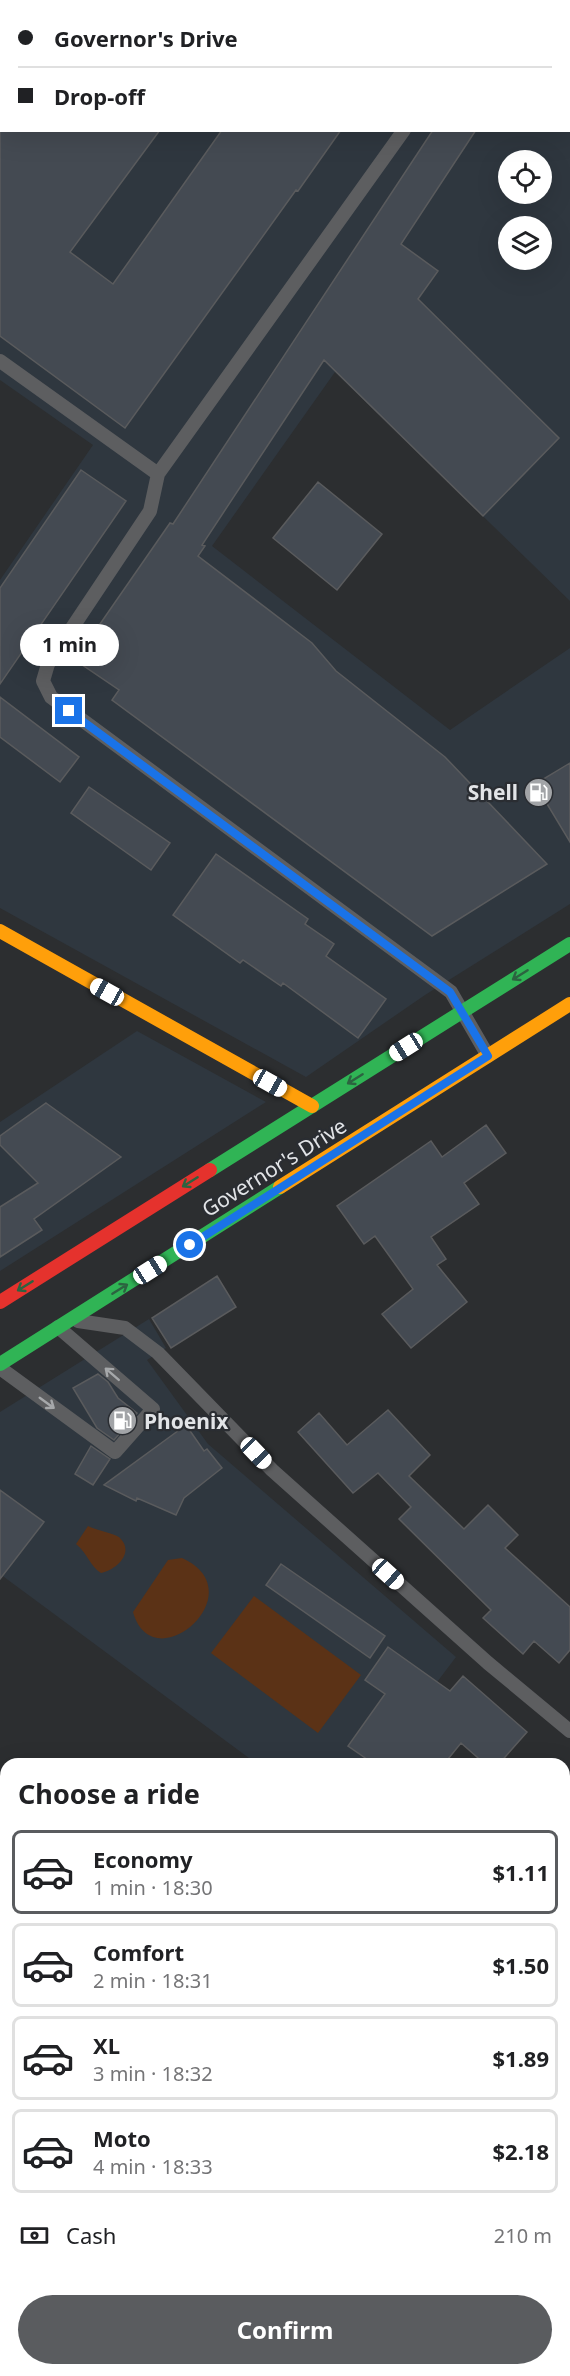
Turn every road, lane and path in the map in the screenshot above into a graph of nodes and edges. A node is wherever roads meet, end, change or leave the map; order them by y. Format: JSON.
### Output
{"nodes":[{"id":1,"x":403,"y":132,"type":"edge"},
{"id":2,"x":0,"y":361,"type":"edge"},
{"id":3,"x":158,"y":474,"type":"junction"},
{"id":4,"x":0,"y":931,"type":"edge"},
{"id":5,"x":570,"y":944,"type":"edge"},
{"id":6,"x":570,"y":1004,"type":"edge"},
{"id":7,"x":462,"y":1012,"type":"junction"},
{"id":8,"x":488,"y":1056,"type":"junction"},
{"id":9,"x":312,"y":1106,"type":"junction"},
{"id":10,"x":0,"y":1302,"type":"edge"},
{"id":11,"x":64,"y":1324,"type":"junction"},
{"id":12,"x":0,"y":1366,"type":"edge"},
{"id":13,"x":570,"y":1731,"type":"edge"}],
"edges":[{"from":1,"to":3,"type":"lane"},
{"from":2,"to":3,"type":"lane"},
{"from":3,"to":7,"type":"lane"},
{"from":4,"to":9,"type":"main road"},
{"from":5,"to":7,"type":"main road","name":"Governor's Drive","one_way":true},
{"from":6,"to":8,"type":"main road","name":"Governor's Drive"},
{"from":7,"to":8,"type":"lane"},
{"from":7,"to":9,"type":"main road","name":"Governor's Drive","one_way":true},
{"from":11,"to":8,"type":"main road","name":"Governor's Drive","one_way":true},
{"from":9,"to":10,"type":"main road","name":"Governor's Drive","one_way":true},
{"from":11,"to":12,"type":"main road","name":"Governor's Drive"},
{"from":12,"to":11,"type":"lane","one_way":true},
{"from":11,"to":13,"type":"lane"}]}
